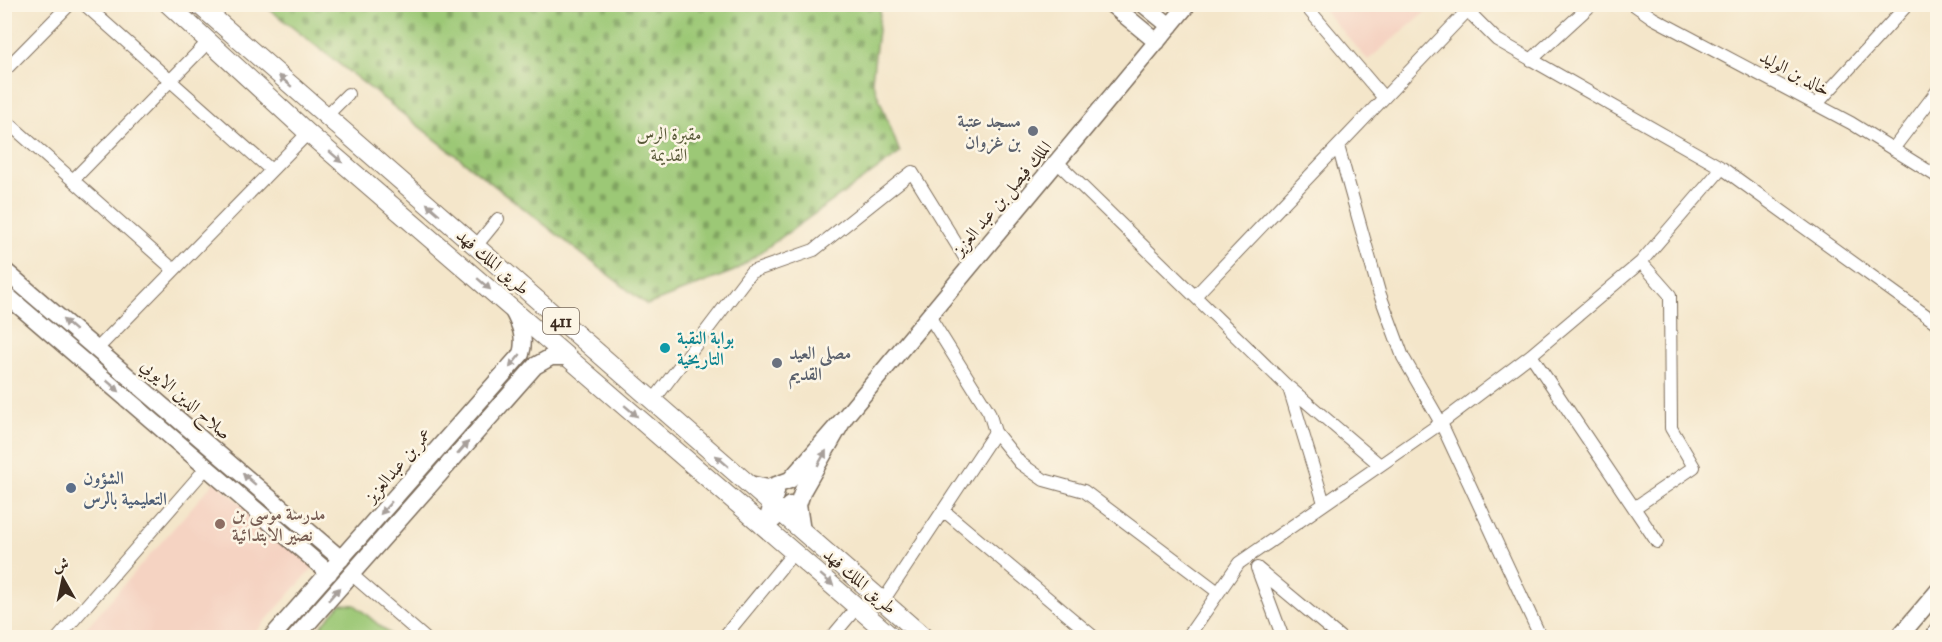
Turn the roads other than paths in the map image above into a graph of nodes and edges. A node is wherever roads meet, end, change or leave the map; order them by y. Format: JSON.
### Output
{"nodes":[{"id":1,"x":84,"y":4,"type":"edge"},
{"id":2,"x":168,"y":4,"type":"edge"},
{"id":3,"x":198,"y":4,"type":"edge"},
{"id":4,"x":1111,"y":4,"type":"edge"},
{"id":5,"x":1143,"y":4,"type":"edge"},
{"id":6,"x":1188,"y":4,"type":"edge"},
{"id":7,"x":1304,"y":4,"type":"edge"},
{"id":8,"x":1592,"y":4,"type":"edge"},
{"id":9,"x":1633,"y":4,"type":"edge"},
{"id":10,"x":1908,"y":4,"type":"edge"},
{"id":11,"x":69,"y":5,"type":"edge"},
{"id":12,"x":1464,"y":8,"type":"edge"},
{"id":13,"x":220,"y":24,"type":"junction"},
{"id":14,"x":1170,"y":26,"type":"junction"},
{"id":15,"x":207,"y":40,"type":"junction"},
{"id":16,"x":1157,"y":42,"type":"junction"},
{"id":17,"x":1531,"y":60,"type":"junction"},
{"id":18,"x":4,"y":70,"type":"edge"},
{"id":19,"x":169,"y":81,"type":"junction"},
{"id":20,"x":1938,"y":90,"type":"edge"},
{"id":21,"x":348,"y":94,"type":"dead end"},
{"id":22,"x":1384,"y":98,"type":"junction"},
{"id":23,"x":1816,"y":105,"type":"junction"},
{"id":24,"x":326,"y":116,"type":"junction"},
{"id":25,"x":4,"y":119,"type":"edge"},
{"id":26,"x":308,"y":133,"type":"junction"},
{"id":27,"x":1338,"y":146,"type":"junction"},
{"id":28,"x":1893,"y":149,"type":"junction"},
{"id":29,"x":1057,"y":162,"type":"junction"},
{"id":30,"x":1722,"y":168,"type":"junction"},
{"id":31,"x":271,"y":170,"type":"junction"},
{"id":32,"x":1938,"y":177,"type":"edge"},
{"id":33,"x":73,"y":180,"type":"junction"},
{"id":34,"x":498,"y":219,"type":"dead end"},
{"id":35,"x":476,"y":246,"type":"junction"},
{"id":36,"x":1641,"y":262,"type":"junction"},
{"id":37,"x":970,"y":266,"type":"junction"},
{"id":38,"x":4,"y":270,"type":"edge"},
{"id":39,"x":174,"y":270,"type":"junction"},
{"id":40,"x":4,"y":293,"type":"edge"},
{"id":41,"x":1195,"y":296,"type":"junction"},
{"id":42,"x":512,"y":308,"type":"junction"},
{"id":43,"x":929,"y":316,"type":"junction"},
{"id":44,"x":1938,"y":324,"type":"edge"},
{"id":45,"x":97,"y":349,"type":"junction"},
{"id":46,"x":1531,"y":355,"type":"junction"},
{"id":47,"x":568,"y":357,"type":"junction"},
{"id":48,"x":1289,"y":388,"type":"junction"},
{"id":49,"x":653,"y":401,"type":"junction"},
{"id":50,"x":845,"y":417,"type":"junction"},
{"id":51,"x":1441,"y":423,"type":"junction"},
{"id":52,"x":995,"y":432,"type":"junction"},
{"id":53,"x":1380,"y":465,"type":"junction"},
{"id":54,"x":207,"y":467,"type":"junction"},
{"id":55,"x":749,"y":484,"type":"junction"},
{"id":56,"x":778,"y":486,"type":"junction"},
{"id":57,"x":803,"y":490,"type":"junction"},
{"id":58,"x":1324,"y":504,"type":"junction"},
{"id":59,"x":1634,"y":508,"type":"junction"},
{"id":60,"x":777,"y":509,"type":"junction"},
{"id":61,"x":943,"y":510,"type":"junction"},
{"id":62,"x":765,"y":527,"type":"junction"},
{"id":63,"x":802,"y":531,"type":"junction"},
{"id":64,"x":1657,"y":542,"type":"dead end"},
{"id":65,"x":794,"y":552,"type":"junction"},
{"id":66,"x":1251,"y":554,"type":"junction"},
{"id":67,"x":341,"y":559,"type":"junction"},
{"id":68,"x":1257,"y":568,"type":"junction"},
{"id":69,"x":329,"y":573,"type":"junction"},
{"id":70,"x":351,"y":574,"type":"junction"},
{"id":71,"x":1938,"y":591,"type":"edge"},
{"id":72,"x":1218,"y":592,"type":"junction"},
{"id":73,"x":883,"y":602,"type":"junction"},
{"id":74,"x":857,"y":607,"type":"junction"},
{"id":75,"x":1938,"y":631,"type":"edge"},
{"id":76,"x":58,"y":638,"type":"edge"},
{"id":77,"x":271,"y":638,"type":"edge"},
{"id":78,"x":295,"y":638,"type":"edge"},
{"id":79,"x":425,"y":638,"type":"edge"},
{"id":80,"x":723,"y":638,"type":"edge"},
{"id":81,"x":831,"y":638,"type":"edge"},
{"id":82,"x":893,"y":638,"type":"edge"},
{"id":83,"x":925,"y":638,"type":"edge"},
{"id":84,"x":1095,"y":638,"type":"edge"},
{"id":85,"x":1187,"y":638,"type":"edge"},
{"id":86,"x":1283,"y":638,"type":"edge"},
{"id":87,"x":1341,"y":638,"type":"edge"},
{"id":88,"x":1541,"y":638,"type":"edge"},
{"id":89,"x":1898,"y":638,"type":"edge"},
{"id":90,"x":1932,"y":638,"type":"edge"}],
"edges":[{"from":1,"to":19,"type":"street"},
{"from":2,"to":15,"type":"main road","name":"طريق الملك فهد","number":"411"},
{"from":3,"to":13,"type":"main road","name":"طريق الملك فهد","number":"411"},
{"from":4,"to":16,"type":"street"},
{"from":5,"to":14,"type":"street"},
{"from":6,"to":14,"type":"street","name":"الملك فيصل بن عبد العزيز"},
{"from":7,"to":22,"type":"street"},
{"from":8,"to":17,"type":"street"},
{"from":9,"to":23,"type":"street","name":"خالد بن الوليد"},
{"from":10,"to":23,"type":"street"},
{"from":11,"to":18,"type":"street"},
{"from":12,"to":17,"type":"street"},
{"from":12,"to":22,"type":"street"},
{"from":13,"to":15,"type":"main road"},
{"from":24,"to":13,"type":"main road","name":"طريق الملك فهد","number":"411","one_way":true},
{"from":14,"to":16,"type":"street","name":"الملك فيصل بن عبد العزيز"},
{"from":15,"to":19,"type":"street"},
{"from":15,"to":26,"type":"main road","name":"طريق الملك فهد","number":"411"},
{"from":16,"to":29,"type":"street","name":"الملك فيصل بن عبد العزيز"},
{"from":17,"to":30,"type":"street"},
{"from":19,"to":31,"type":"street"},
{"from":19,"to":33,"type":"street"},
{"from":20,"to":28,"type":"street"},
{"from":21,"to":24,"type":"street"},
{"from":22,"to":27,"type":"street"},
{"from":23,"to":28,"type":"street","name":"خالد بن الوليد"},
{"from":35,"to":24,"type":"main road","name":"طريق الملك فهد","number":"411","one_way":true},
{"from":25,"to":33,"type":"street"},
{"from":26,"to":31,"type":"street"},
{"from":26,"to":42,"type":"main road","name":"طريق الملك فهد","number":"411","one_way":true},
{"from":27,"to":41,"type":"street"},
{"from":27,"to":51,"type":"street"},
{"from":28,"to":32,"type":"street","name":"خالد بن الوليد"},
{"from":29,"to":37,"type":"street","name":"الملك فيصل بن عبد العزيز"},
{"from":29,"to":41,"type":"street"},
{"from":30,"to":36,"type":"street"},
{"from":30,"to":44,"type":"street"},
{"from":31,"to":39,"type":"street"},
{"from":33,"to":39,"type":"street"},
{"from":34,"to":35,"type":"street"},
{"from":35,"to":49,"type":"main road","name":"طريق الملك فهد","number":"411"},
{"from":36,"to":46,"type":"street"},
{"from":36,"to":59,"type":"street"},
{"from":37,"to":43,"type":"street","name":"الملك فيصل بن عبد العزيز"},
{"from":37,"to":49,"type":"street"},
{"from":45,"to":38,"type":"street","name":"صلاح الدين الايوبي","one_way":true},
{"from":39,"to":45,"type":"street"},
{"from":40,"to":54,"type":"street","name":"صلاح الدين الايوبي","one_way":true},
{"from":41,"to":48,"type":"street"},
{"from":42,"to":47,"type":"main road","name":"طريق الملك فهد","number":"411"},
{"from":42,"to":67,"type":"street","name":"عمر بن عبدالعزيز","one_way":true},
{"from":43,"to":50,"type":"street","name":"الملك فيصل بن عبد العزيز"},
{"from":43,"to":52,"type":"street"},
{"from":67,"to":45,"type":"street","name":"صلاح الدين الايوبي","one_way":true},
{"from":46,"to":51,"type":"street"},
{"from":46,"to":59,"type":"street"},
{"from":47,"to":62,"type":"main road","name":"طريق الملك فهد","number":"411","one_way":true},
{"from":70,"to":47,"type":"street","name":"عمر بن عبدالعزيز","one_way":true},
{"from":48,"to":53,"type":"street"},
{"from":48,"to":58,"type":"street"},
{"from":55,"to":49,"type":"main road","name":"طريق الملك فهد","number":"411","one_way":true},
{"from":50,"to":56,"type":"street"},
{"from":57,"to":50,"type":"street","one_way":true},
{"from":51,"to":53,"type":"street"},
{"from":51,"to":88,"type":"street"},
{"from":52,"to":61,"type":"street"},
{"from":52,"to":72,"type":"street"},
{"from":53,"to":58,"type":"street"},
{"from":54,"to":69,"type":"street","name":"صلاح الدين الايوبي"},
{"from":54,"to":76,"type":"street"},
{"from":55,"to":56,"type":"street"},
{"from":55,"to":60,"type":"main road","name":"طريق الملك فهد","number":"411"},
{"from":56,"to":60,"type":"street"},
{"from":57,"to":60,"type":"street"},
{"from":57,"to":63,"type":"street"},
{"from":58,"to":66,"type":"street"},
{"from":59,"to":64,"type":"street"},
{"from":60,"to":62,"type":"street"},
{"from":60,"to":63,"type":"main road","name":"طريق الملك فهد","number":"411"},
{"from":61,"to":73,"type":"street"},
{"from":61,"to":84,"type":"street"},
{"from":62,"to":65,"type":"main road","name":"طريق الملك فهد","number":"411"},
{"from":63,"to":73,"type":"main road","name":"طريق الملك فهد","number":"411"},
{"from":65,"to":74,"type":"main road","name":"طريق الملك فهد","number":"411","one_way":true},
{"from":65,"to":80,"type":"street"},
{"from":66,"to":68,"type":"street"},
{"from":66,"to":72,"type":"street"},
{"from":67,"to":69,"type":"street","name":"عمر بن عبدالعزيز"},
{"from":68,"to":86,"type":"street"},
{"from":68,"to":87,"type":"street"},
{"from":69,"to":77,"type":"street","name":"عمر بن عبدالعزيز"},
{"from":78,"to":70,"type":"street","name":"عمر بن عبدالعزيز","one_way":true},
{"from":70,"to":79,"type":"street"},
{"from":71,"to":89,"type":"street"},
{"from":72,"to":85,"type":"street"},
{"from":73,"to":83,"type":"main road","name":"طريق الملك فهد","number":"411"},
{"from":74,"to":81,"type":"street"},
{"from":74,"to":82,"type":"main road","name":"طريق الملك فهد","number":"411"},
{"from":75,"to":90,"type":"street"}]}
